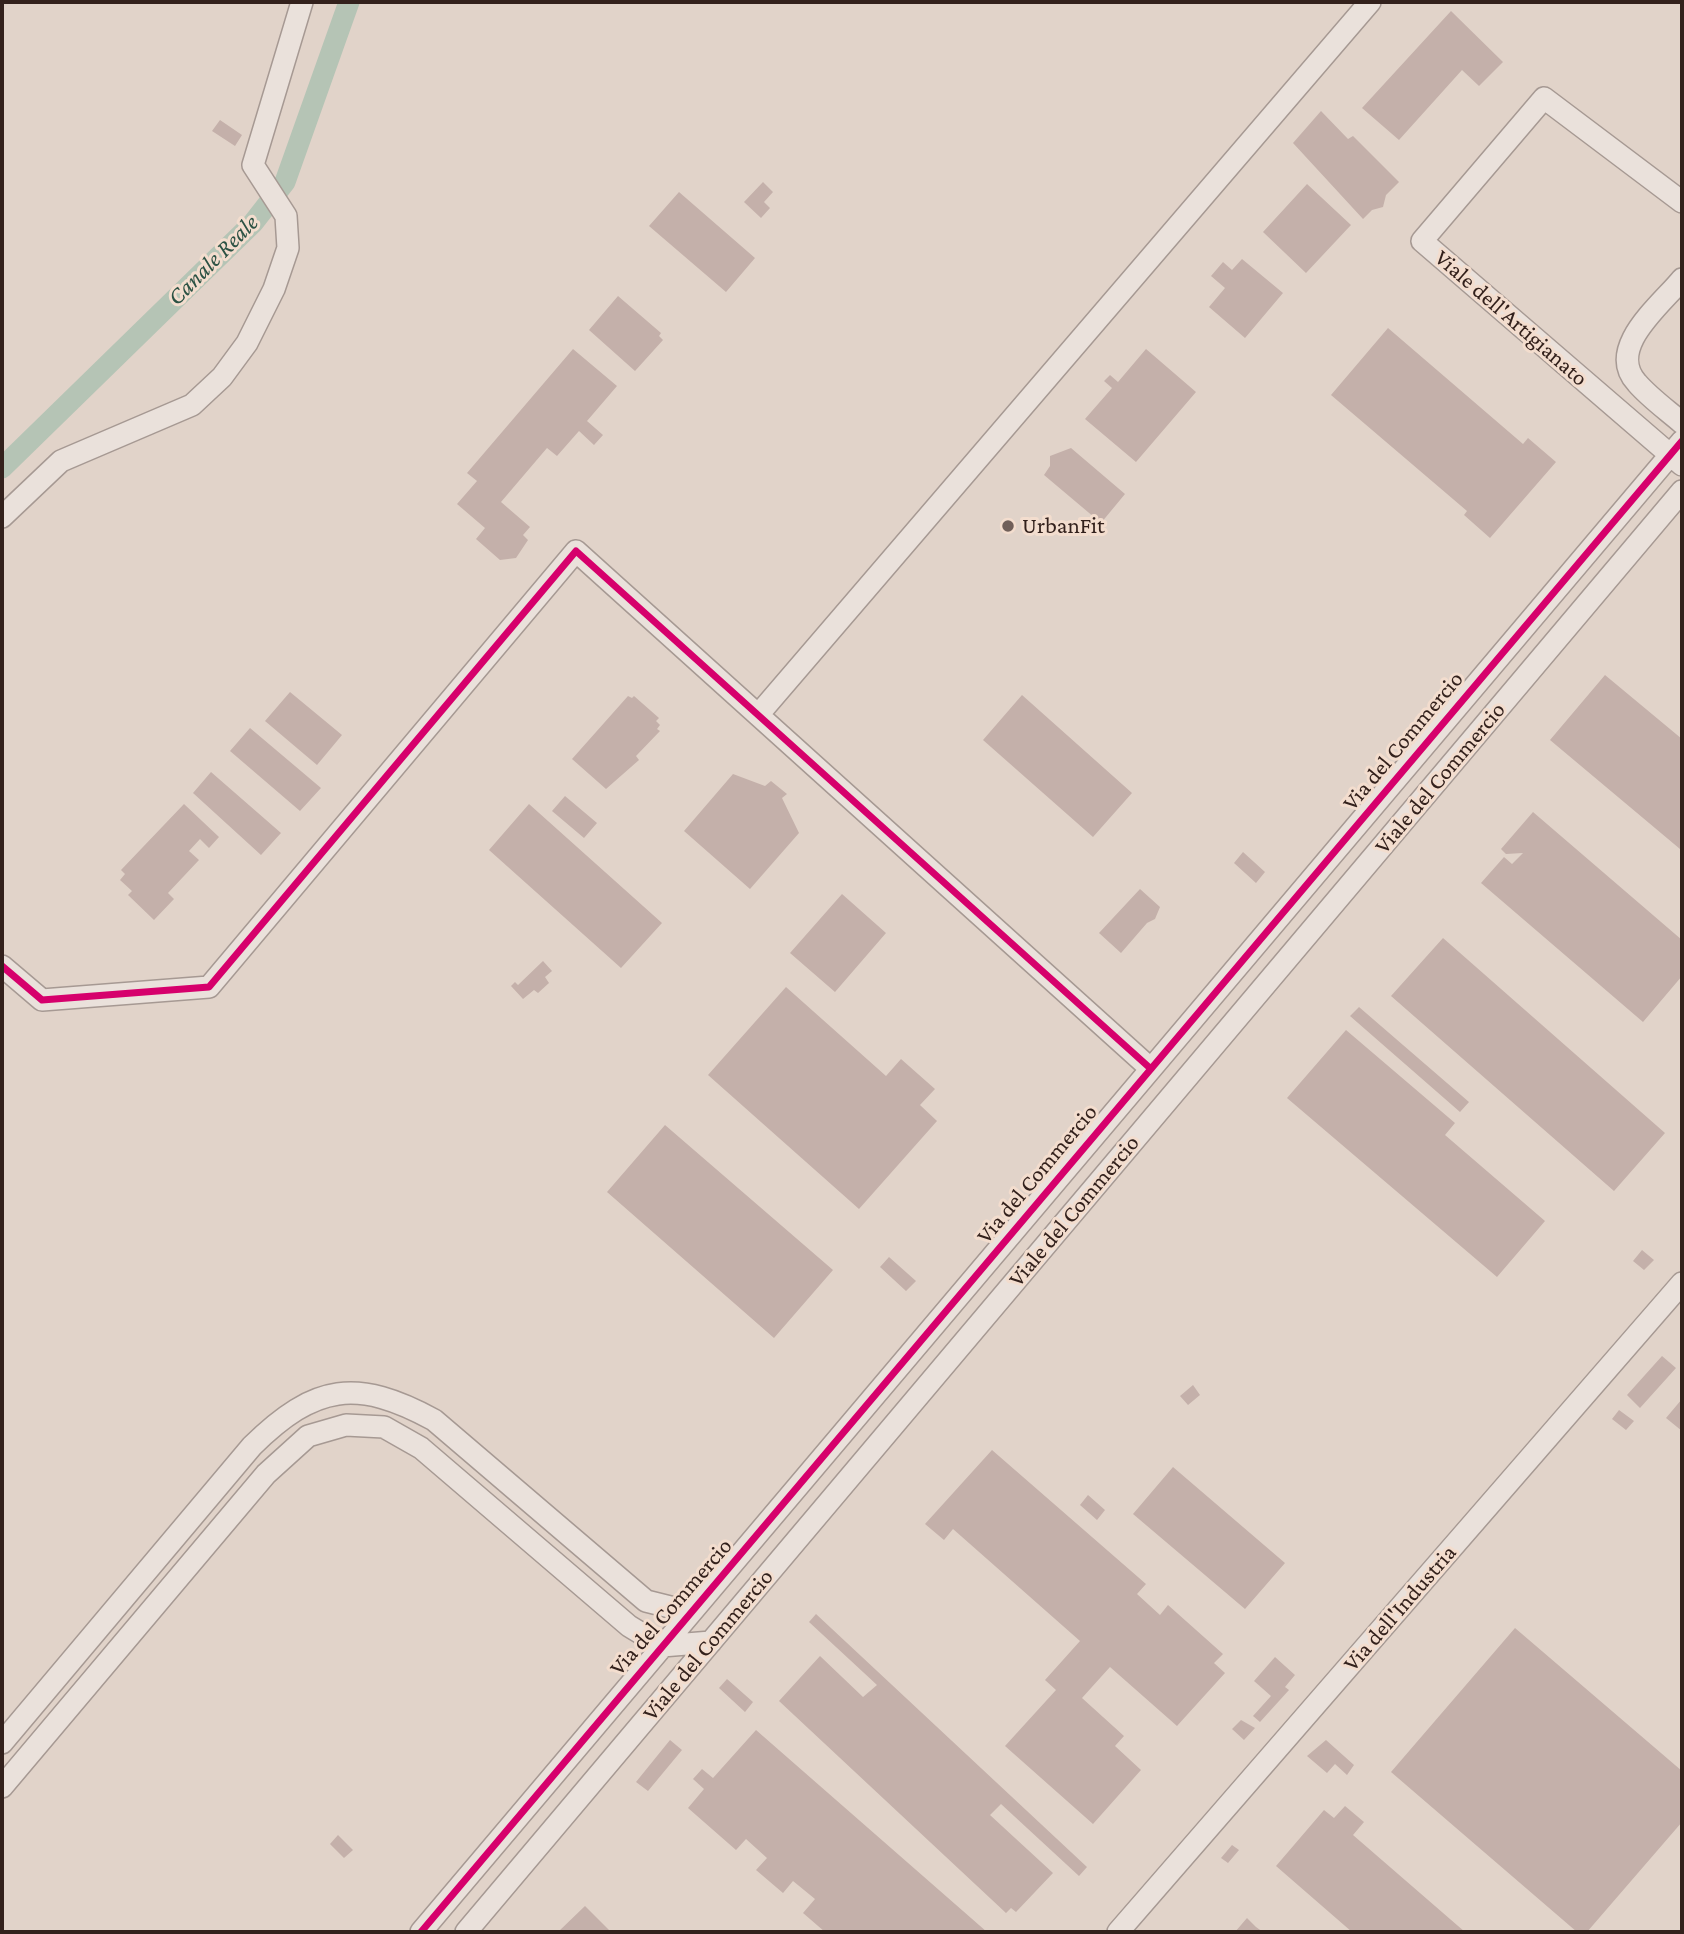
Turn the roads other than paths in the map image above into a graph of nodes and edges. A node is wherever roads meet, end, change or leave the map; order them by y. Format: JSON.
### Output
{"nodes":[{"id":1,"x":302,"y":2,"type":"edge"},
{"id":2,"x":1370,"y":2,"type":"edge"},
{"id":3,"x":1682,"y":202,"type":"edge"},
{"id":4,"x":1682,"y":279,"type":"edge"},
{"id":5,"x":1682,"y":423,"type":"edge"},
{"id":6,"x":1678,"y":454,"type":"edge"},
{"id":7,"x":1682,"y":491,"type":"edge"},
{"id":8,"x":2,"y":517,"type":"edge"},
{"id":9,"x":758,"y":715,"type":"junction"},
{"id":10,"x":2,"y":966,"type":"edge"},
{"id":11,"x":1151,"y":1069,"type":"junction"},
{"id":12,"x":1682,"y":1283,"type":"edge"},
{"id":13,"x":706,"y":1597,"type":"junction"},
{"id":14,"x":711,"y":1642,"type":"junction"},
{"id":15,"x":663,"y":1646,"type":"junction"},
{"id":16,"x":2,"y":1743,"type":"edge"},
{"id":17,"x":2,"y":1787,"type":"edge"},
{"id":18,"x":421,"y":1932,"type":"edge"},
{"id":19,"x":466,"y":1932,"type":"edge"},
{"id":20,"x":1118,"y":1932,"type":"edge"}],
"edges":[{"from":1,"to":8,"type":"street"},
{"from":2,"to":9,"type":"street"},
{"from":3,"to":6,"type":"street","name":"Viale dell'Artigianato"},
{"from":4,"to":5,"type":"street"},
{"from":6,"to":11,"type":"street","name":"Via del Commercio"},
{"from":7,"to":14,"type":"street","name":"Viale del Commercio"},
{"from":9,"to":10,"type":"street"},
{"from":9,"to":11,"type":"street"},
{"from":11,"to":13,"type":"street","name":"Via del Commercio"},
{"from":12,"to":20,"type":"street","name":"Via dell'Industria"},
{"from":13,"to":15,"type":"street","name":"Via del Commercio"},
{"from":13,"to":16,"type":"street"},
{"from":14,"to":15,"type":"street"},
{"from":14,"to":19,"type":"street","name":"Viale del Commercio"},
{"from":15,"to":17,"type":"street"},
{"from":15,"to":18,"type":"street","name":"Via del Commercio"}]}
